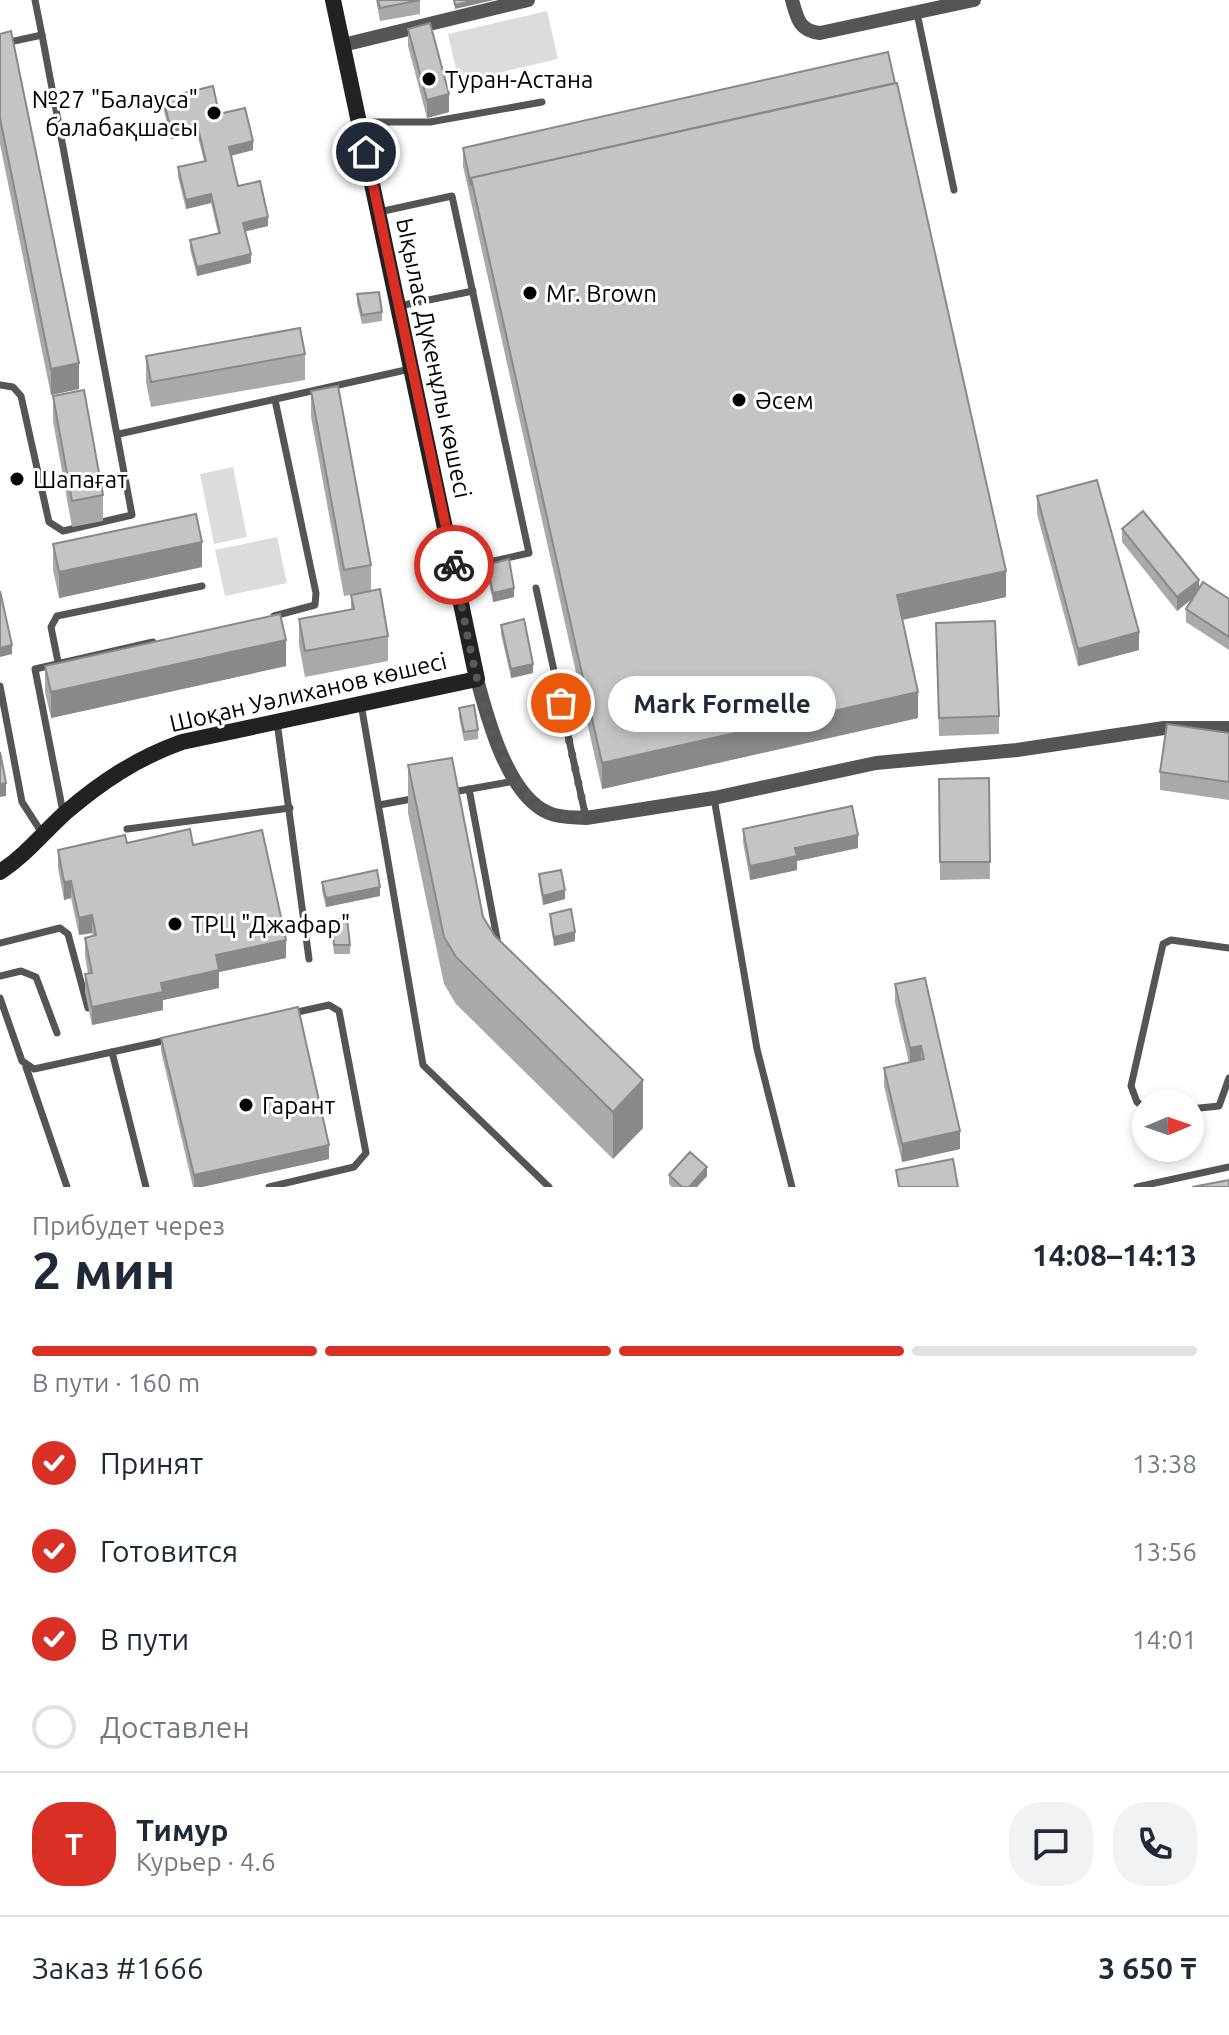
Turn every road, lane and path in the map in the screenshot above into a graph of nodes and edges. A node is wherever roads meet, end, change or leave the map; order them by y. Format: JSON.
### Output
{"nodes":[{"id":1,"x":35,"y":0,"type":"edge"},
{"id":2,"x":333,"y":0,"type":"edge"},
{"id":3,"x":528,"y":0,"type":"edge"},
{"id":4,"x":792,"y":0,"type":"edge"},
{"id":5,"x":974,"y":0,"type":"edge"},
{"id":6,"x":917,"y":13,"type":"junction"},
{"id":7,"x":42,"y":35,"type":"junction"},
{"id":8,"x":0,"y":44,"type":"edge"},
{"id":9,"x":343,"y":45,"type":"junction"},
{"id":10,"x":542,"y":102,"type":"dead end"},
{"id":11,"x":360,"y":122,"type":"junction"},
{"id":12,"x":954,"y":190,"type":"dead end"},
{"id":13,"x":379,"y":212,"type":"junction"},
{"id":14,"x":473,"y":291,"type":"junction"},
{"id":15,"x":399,"y":306,"type":"junction"},
{"id":16,"x":412,"y":368,"type":"junction"},
{"id":17,"x":0,"y":373,"type":"edge"},
{"id":18,"x":1,"y":384,"type":"edge"},
{"id":19,"x":275,"y":400,"type":"junction"},
{"id":20,"x":119,"y":434,"type":"junction"},
{"id":21,"x":454,"y":570,"type":"junction"},
{"id":22,"x":202,"y":586,"type":"dead end"},
{"id":23,"x":536,"y":588,"type":"dead end"},
{"id":24,"x":270,"y":617,"type":"edge"},
{"id":25,"x":164,"y":640,"type":"edge"},
{"id":26,"x":58,"y":662,"type":"junction"},
{"id":27,"x":477,"y":679,"type":"junction"},
{"id":28,"x":0,"y":686,"type":"edge"},
{"id":29,"x":361,"y":704,"type":"junction"},
{"id":30,"x":277,"y":722,"type":"junction"},
{"id":31,"x":1229,"y":728,"type":"edge"},
{"id":32,"x":516,"y":781,"type":"junction"},
{"id":33,"x":469,"y":789,"type":"junction"},
{"id":34,"x":439,"y":794,"type":"edge"},
{"id":35,"x":424,"y":797,"type":"edge"},
{"id":36,"x":714,"y":798,"type":"junction"},
{"id":37,"x":379,"y":805,"type":"junction"},
{"id":38,"x":290,"y":808,"type":"junction"},
{"id":39,"x":63,"y":815,"type":"junction"},
{"id":40,"x":586,"y":818,"type":"junction"},
{"id":41,"x":127,"y":829,"type":"dead end"},
{"id":42,"x":43,"y":835,"type":"junction"},
{"id":43,"x":0,"y":872,"type":"edge"},
{"id":44,"x":0,"y":943,"type":"edge"},
{"id":45,"x":1229,"y":948,"type":"edge"},
{"id":46,"x":501,"y":955,"type":"edge"},
{"id":47,"x":309,"y":959,"type":"dead end"},
{"id":48,"x":0,"y":976,"type":"edge"},
{"id":49,"x":0,"y":998,"type":"edge"},
{"id":50,"x":88,"y":1008,"type":"edge"},
{"id":51,"x":283,"y":1015,"type":"edge"},
{"id":52,"x":57,"y":1033,"type":"dead end"},
{"id":53,"x":174,"y":1039,"type":"edge"},
{"id":54,"x":112,"y":1052,"type":"junction"},
{"id":55,"x":26,"y":1067,"type":"junction"},
{"id":56,"x":1229,"y":1078,"type":"edge"},
{"id":57,"x":1132,"y":1090,"type":"edge"},
{"id":58,"x":1204,"y":1108,"type":"edge"},
{"id":59,"x":1229,"y":1167,"type":"edge"},
{"id":60,"x":67,"y":1187,"type":"edge"},
{"id":61,"x":146,"y":1187,"type":"edge"},
{"id":62,"x":269,"y":1187,"type":"edge"},
{"id":63,"x":549,"y":1187,"type":"edge"},
{"id":64,"x":792,"y":1187,"type":"edge"},
{"id":65,"x":1137,"y":1187,"type":"edge"}],
"edges":[{"from":1,"to":7,"type":"lane"},
{"from":2,"to":9,"type":"street","name":"Ықылас Дүкенұлы көшесі"},
{"from":3,"to":9,"type":"street"},
{"from":4,"to":6,"type":"street"},
{"from":5,"to":6,"type":"street"},
{"from":6,"to":12,"type":"lane"},
{"from":7,"to":8,"type":"lane"},
{"from":7,"to":20,"type":"lane"},
{"from":9,"to":11,"type":"street","name":"Ықылас Дүкенұлы көшесі"},
{"from":10,"to":11,"type":"lane"},
{"from":11,"to":13,"type":"street","name":"Ықылас Дүкенұлы көшесі"},
{"from":13,"to":14,"type":"lane"},
{"from":13,"to":15,"type":"street","name":"Ықылас Дүкенұлы көшесі"},
{"from":14,"to":15,"type":"lane"},
{"from":14,"to":21,"type":"lane"},
{"from":15,"to":16,"type":"street","name":"Ықылас Дүкенұлы көшесі"},
{"from":16,"to":19,"type":"lane"},
{"from":16,"to":21,"type":"street","name":"Ықылас Дүкенұлы көшесі"},
{"from":17,"to":18,"type":"lane"},
{"from":18,"to":20,"type":"lane"},
{"from":19,"to":20,"type":"lane"},
{"from":19,"to":24,"type":"lane"},
{"from":21,"to":27,"type":"street","name":"Ықылас Дүкенұлы көшесі"},
{"from":22,"to":26,"type":"lane"},
{"from":23,"to":40,"type":"lane"},
{"from":25,"to":26,"type":"lane"},
{"from":26,"to":39,"type":"lane"},
{"from":27,"to":29,"type":"street","name":"Шоқан Уәлиханов көшесі"},
{"from":27,"to":32,"type":"street"},
{"from":28,"to":42,"type":"lane"},
{"from":29,"to":30,"type":"street","name":"Шоқан Уәлиханов көшесі"},
{"from":29,"to":37,"type":"lane"},
{"from":30,"to":38,"type":"lane"},
{"from":30,"to":39,"type":"street","name":"Шоқан Уәлиханов көшесі"},
{"from":31,"to":36,"type":"street"},
{"from":32,"to":33,"type":"lane"},
{"from":32,"to":40,"type":"street"},
{"from":33,"to":34,"type":"lane"},
{"from":33,"to":46,"type":"lane"},
{"from":35,"to":37,"type":"lane"},
{"from":36,"to":40,"type":"street"},
{"from":36,"to":64,"type":"lane"},
{"from":37,"to":63,"type":"lane"},
{"from":38,"to":41,"type":"lane"},
{"from":38,"to":47,"type":"lane"},
{"from":39,"to":42,"type":"street","name":"Шоқан Уәлиханов көшесі"},
{"from":42,"to":43,"type":"street","name":"Шоқан Уәлиханов көшесі"},
{"from":44,"to":50,"type":"lane"},
{"from":45,"to":57,"type":"lane"},
{"from":48,"to":52,"type":"lane"},
{"from":49,"to":55,"type":"lane"},
{"from":51,"to":62,"type":"lane"},
{"from":53,"to":54,"type":"lane"},
{"from":54,"to":55,"type":"lane"},
{"from":54,"to":61,"type":"lane"},
{"from":55,"to":60,"type":"lane"},
{"from":56,"to":58,"type":"lane"},
{"from":59,"to":65,"type":"lane"}]}
